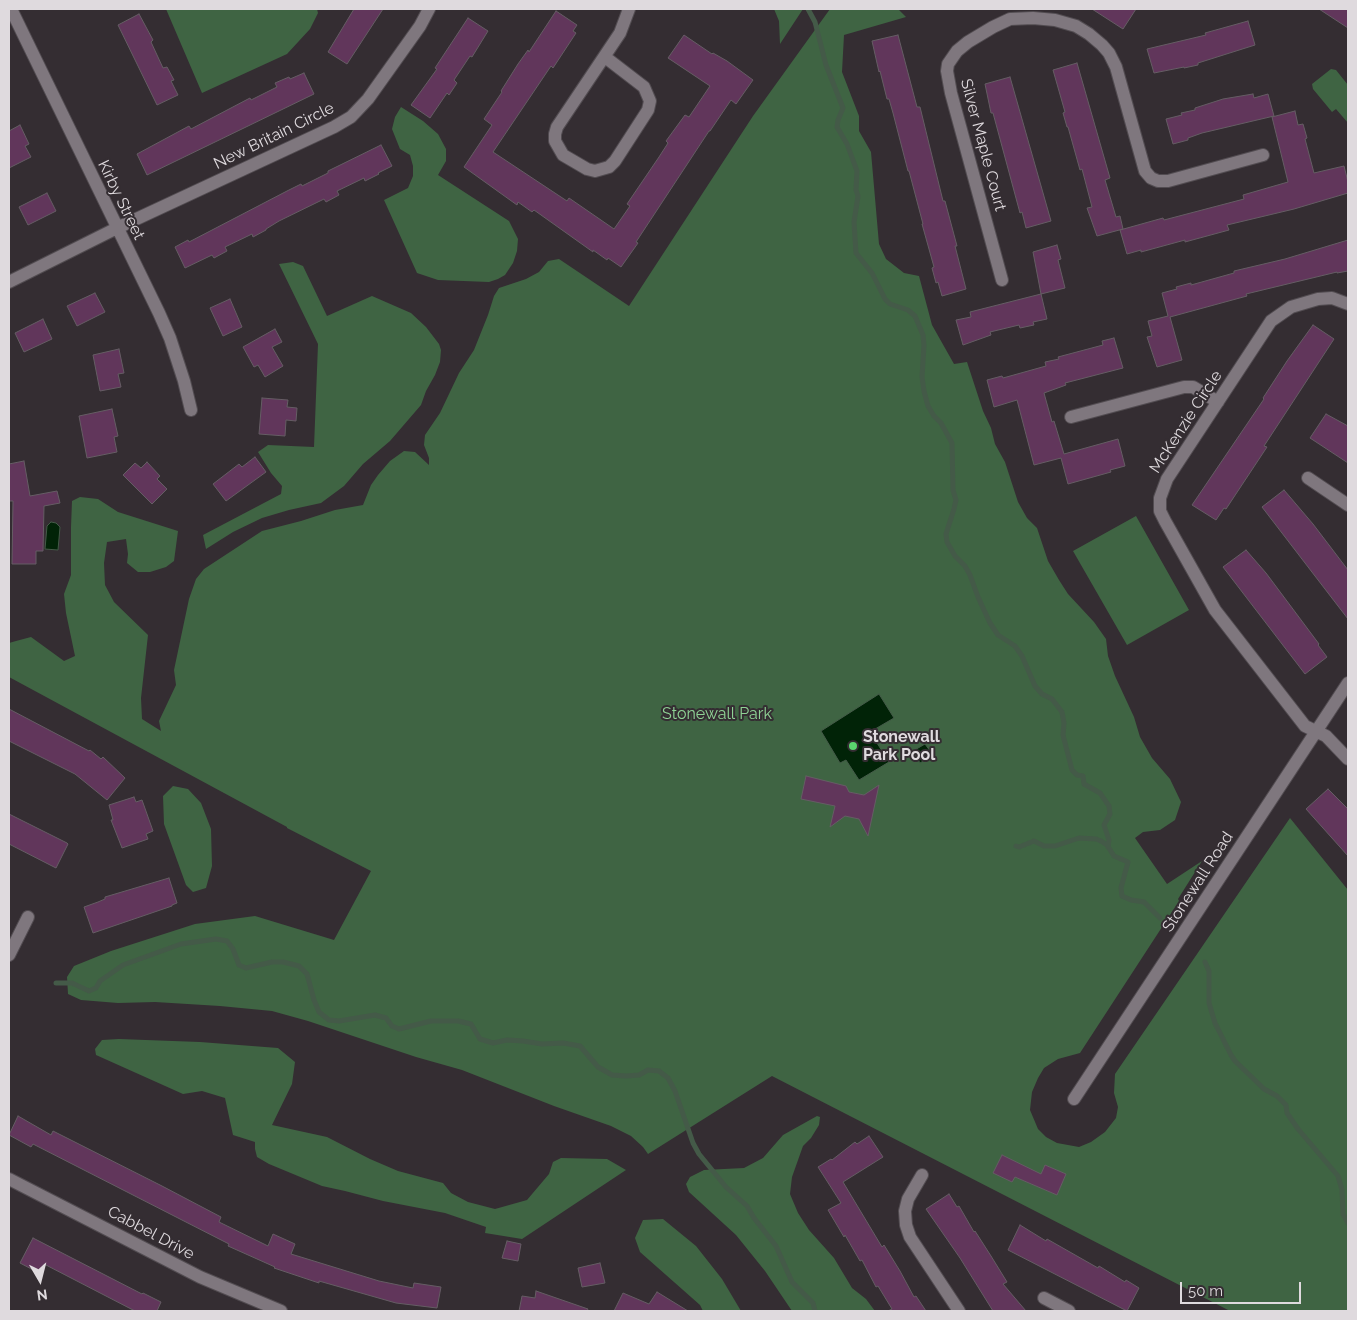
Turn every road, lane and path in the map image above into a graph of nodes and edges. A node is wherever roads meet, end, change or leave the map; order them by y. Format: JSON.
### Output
{"nodes":[{"id":1,"x":11,"y":9,"type":"edge"},
{"id":2,"x":429,"y":9,"type":"edge"},
{"id":3,"x":629,"y":9,"type":"edge"},
{"id":4,"x":1009,"y":14,"type":"edge"},
{"id":5,"x":605,"y":57,"type":"junction"},
{"id":6,"x":1263,"y":155,"type":"dead end"},
{"id":7,"x":117,"y":228,"type":"junction"},
{"id":8,"x":1002,"y":280,"type":"dead end"},
{"id":9,"x":9,"y":282,"type":"edge"},
{"id":10,"x":1348,"y":304,"type":"edge"},
{"id":11,"x":1218,"y":402,"type":"junction"},
{"id":12,"x":191,"y":410,"type":"dead end"},
{"id":13,"x":1070,"y":417,"type":"dead end"},
{"id":14,"x":1308,"y":478,"type":"dead end"},
{"id":15,"x":1348,"y":505,"type":"edge"},
{"id":16,"x":1348,"y":683,"type":"edge"},
{"id":17,"x":1316,"y":732,"type":"junction"},
{"id":18,"x":1348,"y":759,"type":"edge"},
{"id":19,"x":28,"y":917,"type":"dead end"},
{"id":20,"x":9,"y":955,"type":"edge"},
{"id":21,"x":1074,"y":1099,"type":"dead end"},
{"id":22,"x":922,"y":1175,"type":"dead end"},
{"id":23,"x":9,"y":1178,"type":"edge"},
{"id":24,"x":1044,"y":1298,"type":"dead end"},
{"id":25,"x":281,"y":1311,"type":"edge"},
{"id":26,"x":959,"y":1311,"type":"edge"},
{"id":27,"x":1070,"y":1311,"type":"edge"}],
"edges":[{"from":1,"to":7,"type":"street","name":"Kirby Street"},
{"from":2,"to":7,"type":"street","name":"New Britain Circle"},
{"from":3,"to":5,"type":"street"},
{"from":4,"to":6,"type":"street"},
{"from":4,"to":8,"type":"street","name":"Silver Maple Court"},
{"from":5,"to":5,"type":"street"},
{"from":7,"to":9,"type":"street","name":"New Britain Circle"},
{"from":7,"to":12,"type":"street","name":"Kirby Street"},
{"from":10,"to":11,"type":"street","name":"McKenzie Circle"},
{"from":11,"to":13,"type":"street"},
{"from":11,"to":17,"type":"street","name":"McKenzie Circle"},
{"from":14,"to":15,"type":"street"},
{"from":16,"to":17,"type":"street","name":"Stonewall Road"},
{"from":17,"to":18,"type":"street","name":"McKenzie Circle"},
{"from":17,"to":21,"type":"street","name":"Stonewall Road"},
{"from":19,"to":20,"type":"street"},
{"from":22,"to":26,"type":"street"},
{"from":23,"to":25,"type":"street","name":"Cabbel Drive"},
{"from":24,"to":27,"type":"street"}]}
